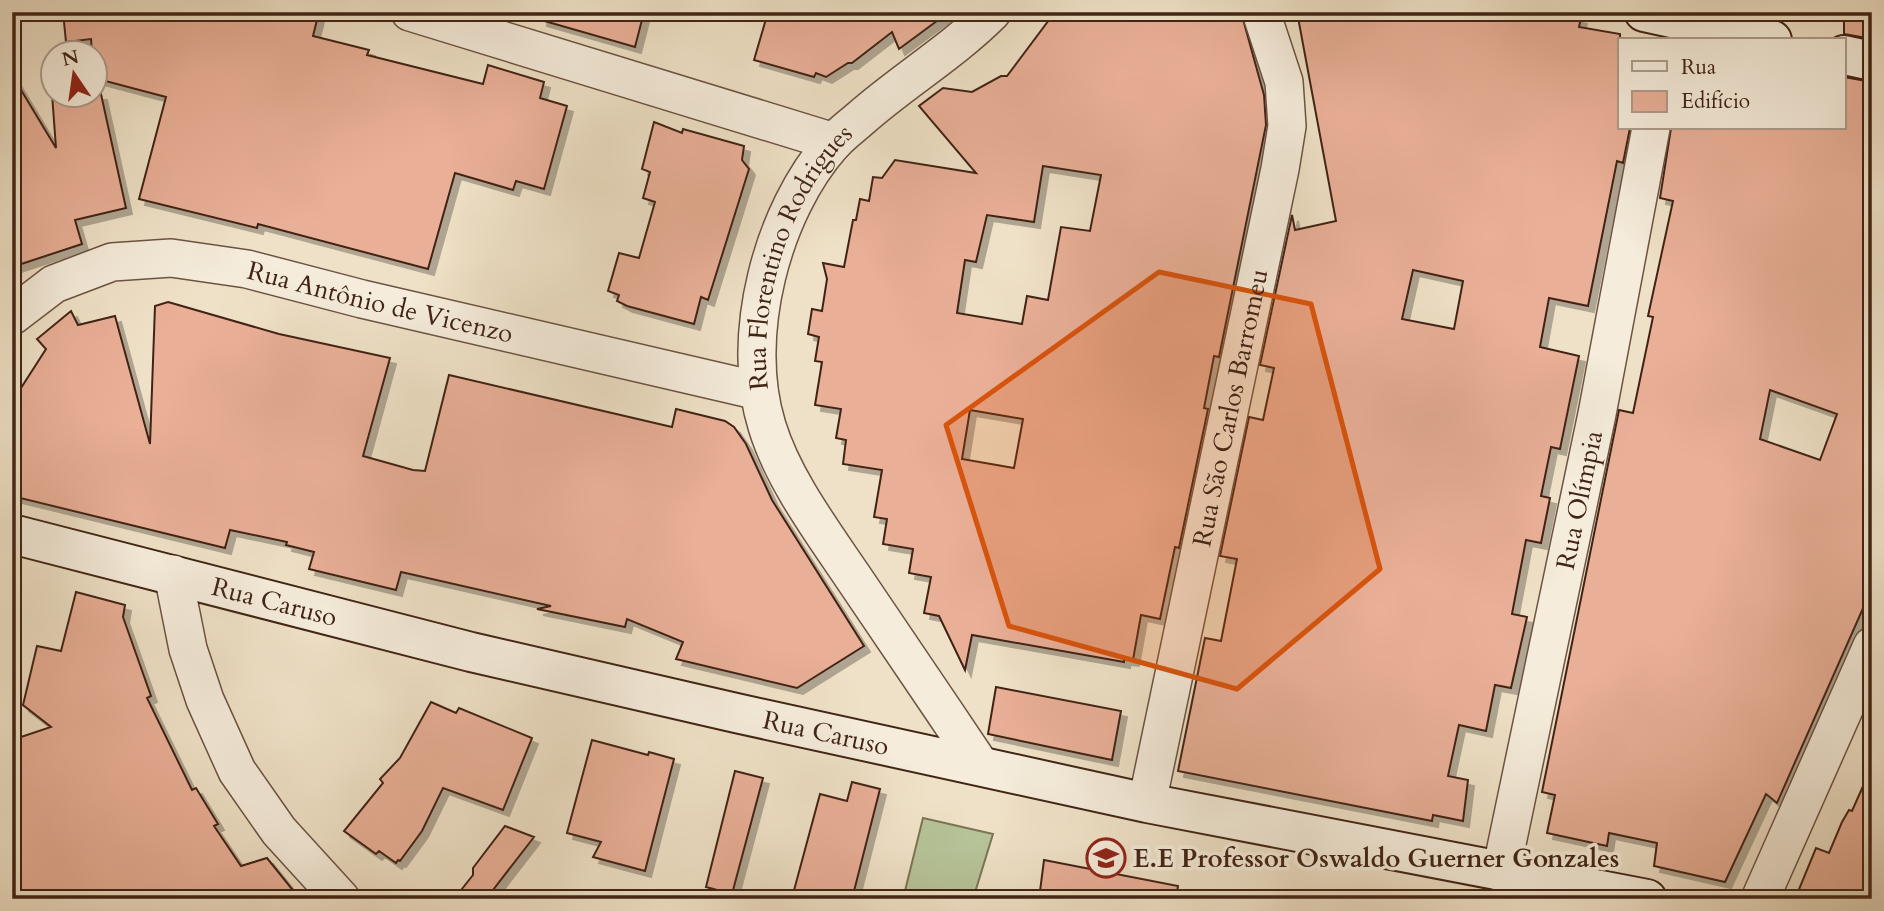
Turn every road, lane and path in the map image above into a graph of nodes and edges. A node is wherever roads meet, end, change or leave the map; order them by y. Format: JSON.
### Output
{"nodes":[{"id":1,"x":410,"y":12,"type":"edge"},
{"id":2,"x":992,"y":12,"type":"edge"},
{"id":3,"x":1261,"y":12,"type":"edge"},
{"id":4,"x":1661,"y":21,"type":"edge"},
{"id":5,"x":1760,"y":38,"type":"edge"},
{"id":6,"x":1846,"y":55,"type":"edge"},
{"id":7,"x":1872,"y":61,"type":"edge"},
{"id":8,"x":1651,"y":130,"type":"edge"},
{"id":9,"x":834,"y":142,"type":"junction"},
{"id":10,"x":12,"y":316,"type":"edge"},
{"id":11,"x":759,"y":391,"type":"junction"},
{"id":12,"x":12,"y":534,"type":"edge"},
{"id":13,"x":173,"y":574,"type":"junction"},
{"id":14,"x":1872,"y":646,"type":"edge"},
{"id":15,"x":981,"y":765,"type":"junction"},
{"id":16,"x":1147,"y":803,"type":"junction"},
{"id":17,"x":1502,"y":872,"type":"junction"},
{"id":18,"x":341,"y":899,"type":"edge"},
{"id":19,"x":1647,"y":899,"type":"edge"},
{"id":20,"x":1760,"y":899,"type":"edge"}],
"edges":[{"from":1,"to":9,"type":"street"},
{"from":2,"to":9,"type":"street","name":"Rua Florentino Rodrigues"},
{"from":3,"to":16,"type":"street","name":"Rua São Carlos Barromeu"},
{"from":4,"to":5,"type":"street"},
{"from":6,"to":7,"type":"street"},
{"from":8,"to":17,"type":"street","name":"Rua Olímpia"},
{"from":9,"to":11,"type":"street","name":"Rua Florentino Rodrigues"},
{"from":10,"to":11,"type":"street","name":"Rua Antônio de Vicenzo"},
{"from":11,"to":15,"type":"street","name":"Rua Florentino Rodrigues"},
{"from":12,"to":13,"type":"street","name":"Rua Caruso"},
{"from":13,"to":15,"type":"street","name":"Rua Caruso"},
{"from":13,"to":18,"type":"street"},
{"from":14,"to":20,"type":"street"},
{"from":15,"to":16,"type":"street","name":"Rua Caruso"},
{"from":16,"to":17,"type":"street","name":"Rua Caruso"},
{"from":17,"to":19,"type":"street","name":"Rua Caruso"}]}
